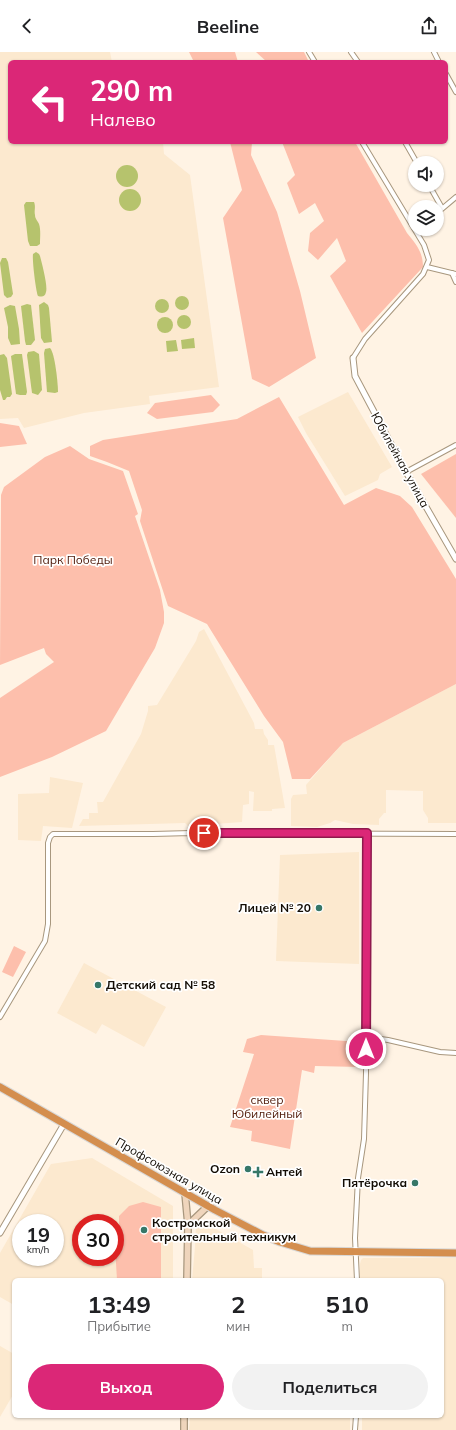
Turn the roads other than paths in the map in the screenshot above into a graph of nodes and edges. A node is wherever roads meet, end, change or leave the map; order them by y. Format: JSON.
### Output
{"nodes":[{"id":1,"x":448,"y":78,"type":"edge"},
{"id":2,"x":456,"y":92,"type":"edge"},
{"id":3,"x":363,"y":144,"type":"edge"},
{"id":4,"x":406,"y":144,"type":"edge"},
{"id":5,"x":413,"y":156,"type":"edge"},
{"id":6,"x":456,"y":197,"type":"edge"},
{"id":7,"x":444,"y":206,"type":"edge"},
{"id":8,"x":408,"y":218,"type":"edge"},
{"id":9,"x":419,"y":236,"type":"edge"},
{"id":10,"x":427,"y":267,"type":"junction"},
{"id":11,"x":454,"y":273,"type":"edge"},
{"id":12,"x":456,"y":282,"type":"edge"},
{"id":13,"x":353,"y":358,"type":"joint"},
{"id":14,"x":456,"y":445,"type":"edge"},
{"id":15,"x":406,"y":472,"type":"junction"},
{"id":16,"x":456,"y":559,"type":"edge"},
{"id":17,"x":367,"y":833,"type":"junction"},
{"id":18,"x":456,"y":834,"type":"edge"},
{"id":19,"x":0,"y":1017,"type":"edge"},
{"id":20,"x":366,"y":1037,"type":"junction"},
{"id":21,"x":456,"y":1053,"type":"edge"},
{"id":22,"x":0,"y":1087,"type":"edge"},
{"id":23,"x":64,"y":1124,"type":"junction"},
{"id":24,"x":185,"y":1193,"type":"junction"},
{"id":25,"x":208,"y":1206,"type":"junction"},
{"id":26,"x":188,"y":1225,"type":"junction"},
{"id":27,"x":0,"y":1233,"type":"edge"},
{"id":28,"x":356,"y":1252,"type":"junction"},
{"id":29,"x":456,"y":1253,"type":"edge"},
{"id":30,"x":187,"y":1278,"type":"edge"},
{"id":31,"x":357,"y":1278,"type":"edge"},
{"id":32,"x":184,"y":1418,"type":"edge"},
{"id":33,"x":356,"y":1418,"type":"edge"},
{"id":34,"x":184,"y":1430,"type":"edge"},
{"id":35,"x":355,"y":1430,"type":"edge"}],
"edges":[{"from":1,"to":2,"type":"street"},
{"from":3,"to":8,"type":"street"},
{"from":4,"to":5,"type":"street"},
{"from":6,"to":7,"type":"street"},
{"from":9,"to":10,"type":"street"},
{"from":10,"to":11,"type":"street"},
{"from":10,"to":13,"type":"street"},
{"from":11,"to":12,"type":"street"},
{"from":13,"to":15,"type":"street","name":"Юбилейная улица"},
{"from":14,"to":15,"type":"street"},
{"from":15,"to":16,"type":"street","name":"Юбилейная улица"},
{"from":17,"to":18,"type":"street"},
{"from":17,"to":19,"type":"street"},
{"from":17,"to":20,"type":"street"},
{"from":20,"to":21,"type":"street"},
{"from":20,"to":28,"type":"street"},
{"from":22,"to":23,"type":"highway","name":"Профсоюзная улица"},
{"from":23,"to":24,"type":"highway","name":"Профсоюзная улица"},
{"from":23,"to":27,"type":"street"},
{"from":24,"to":25,"type":"highway","name":"Профсоюзная улица"},
{"from":24,"to":26,"type":"main road"},
{"from":25,"to":26,"type":"main road"},
{"from":25,"to":28,"type":"highway","name":"Профсоюзная улица"},
{"from":26,"to":30,"type":"main road"},
{"from":28,"to":29,"type":"highway","name":"Профсоюзная улица"},
{"from":28,"to":31,"type":"street"},
{"from":32,"to":34,"type":"main road"},
{"from":33,"to":35,"type":"street"}]}
